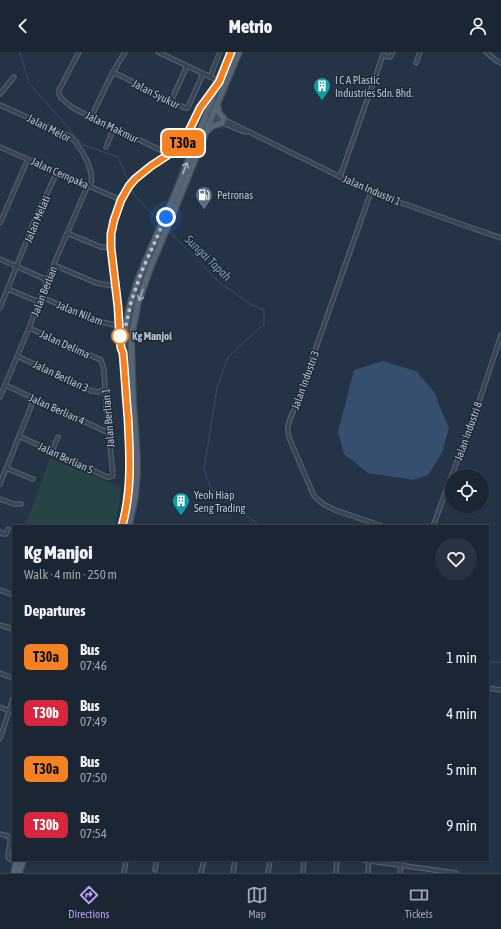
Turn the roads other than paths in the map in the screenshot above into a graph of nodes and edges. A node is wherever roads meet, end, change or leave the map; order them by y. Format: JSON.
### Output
{"nodes":[{"id":1,"x":79,"y":52,"type":"edge"},
{"id":2,"x":124,"y":52,"type":"edge"},
{"id":3,"x":158,"y":52,"type":"edge"},
{"id":4,"x":220,"y":52,"type":"edge"},
{"id":5,"x":231,"y":52,"type":"edge"},
{"id":6,"x":238,"y":52,"type":"edge"},
{"id":7,"x":393,"y":52,"type":"edge"},
{"id":8,"x":420,"y":52,"type":"edge"},
{"id":9,"x":486,"y":52,"type":"edge"},
{"id":10,"x":384,"y":54,"type":"edge"},
{"id":11,"x":416,"y":63,"type":"dead end"},
{"id":12,"x":501,"y":63,"type":"edge"},
{"id":13,"x":187,"y":66,"type":"junction"},
{"id":14,"x":113,"y":72,"type":"junction"},
{"id":15,"x":203,"y":74,"type":"junction"},
{"id":16,"x":14,"y":77,"type":"dead end"},
{"id":17,"x":210,"y":77,"type":"junction"},
{"id":18,"x":218,"y":82,"type":"junction"},
{"id":19,"x":0,"y":94,"type":"edge"},
{"id":20,"x":171,"y":101,"type":"junction"},
{"id":21,"x":0,"y":104,"type":"edge"},
{"id":22,"x":217,"y":104,"type":"junction"},
{"id":23,"x":197,"y":114,"type":"junction"},
{"id":24,"x":209,"y":115,"type":"junction"},
{"id":25,"x":91,"y":117,"type":"junction"},
{"id":26,"x":223,"y":121,"type":"junction"},
{"id":27,"x":114,"y":128,"type":"junction"},
{"id":28,"x":206,"y":132,"type":"junction"},
{"id":29,"x":0,"y":147,"type":"edge"},
{"id":30,"x":106,"y":147,"type":"dead end"},
{"id":31,"x":180,"y":147,"type":"junction"},
{"id":32,"x":169,"y":154,"type":"junction"},
{"id":33,"x":191,"y":154,"type":"junction"},
{"id":34,"x":28,"y":159,"type":"junction"},
{"id":35,"x":57,"y":172,"type":"junction"},
{"id":36,"x":340,"y":177,"type":"junction"},
{"id":37,"x":89,"y":186,"type":"junction"},
{"id":38,"x":372,"y":192,"type":"junction"},
{"id":39,"x":121,"y":200,"type":"junction"},
{"id":40,"x":168,"y":220,"type":"junction"},
{"id":41,"x":0,"y":223,"type":"edge"},
{"id":42,"x":67,"y":233,"type":"junction"},
{"id":43,"x":501,"y":238,"type":"edge"},
{"id":44,"x":157,"y":243,"type":"junction"},
{"id":45,"x":111,"y":248,"type":"junction"},
{"id":46,"x":0,"y":259,"type":"edge"},
{"id":47,"x":17,"y":266,"type":"junction"},
{"id":48,"x":54,"y":266,"type":"junction"},
{"id":49,"x":47,"y":280,"type":"junction"},
{"id":50,"x":115,"y":286,"type":"junction"},
{"id":51,"x":8,"y":289,"type":"junction"},
{"id":52,"x":41,"y":297,"type":"junction"},
{"id":53,"x":39,"y":302,"type":"junction"},
{"id":54,"x":0,"y":308,"type":"edge"},
{"id":55,"x":126,"y":322,"type":"junction"},
{"id":56,"x":120,"y":326,"type":"junction"},
{"id":57,"x":29,"y":328,"type":"junction"},
{"id":58,"x":501,"y":335,"type":"edge"},
{"id":59,"x":131,"y":338,"type":"junction"},
{"id":60,"x":123,"y":353,"type":"junction"},
{"id":61,"x":17,"y":356,"type":"junction"},
{"id":62,"x":101,"y":360,"type":"joint"},
{"id":63,"x":5,"y":385,"type":"junction"},
{"id":64,"x":105,"y":390,"type":"junction"},
{"id":65,"x":0,"y":397,"type":"edge"},
{"id":66,"x":34,"y":399,"type":"junction"},
{"id":67,"x":110,"y":433,"type":"junction"},
{"id":68,"x":19,"y":436,"type":"junction"},
{"id":69,"x":58,"y":437,"type":"dead end"},
{"id":70,"x":52,"y":451,"type":"junction"},
{"id":71,"x":6,"y":468,"type":"junction"},
{"id":72,"x":1,"y":476,"type":"edge"},
{"id":73,"x":113,"y":476,"type":"joint"},
{"id":74,"x":33,"y":478,"type":"dead end"},
{"id":75,"x":0,"y":484,"type":"edge"},
{"id":76,"x":0,"y":499,"type":"edge"},
{"id":77,"x":21,"y":504,"type":"dead end"},
{"id":78,"x":122,"y":525,"type":"edge"},
{"id":79,"x":129,"y":525,"type":"edge"},
{"id":80,"x":379,"y":525,"type":"edge"},
{"id":81,"x":433,"y":525,"type":"edge"},
{"id":82,"x":8,"y":529,"type":"dead end"},
{"id":83,"x":0,"y":532,"type":"edge"},
{"id":84,"x":0,"y":590,"type":"edge"},
{"id":85,"x":12,"y":595,"type":"edge"},
{"id":86,"x":0,"y":625,"type":"edge"},
{"id":87,"x":12,"y":629,"type":"edge"},
{"id":88,"x":0,"y":673,"type":"edge"},
{"id":89,"x":12,"y":678,"type":"edge"},
{"id":90,"x":489,"y":688,"type":"edge"},
{"id":91,"x":501,"y":690,"type":"edge"},
{"id":92,"x":12,"y":701,"type":"edge"},
{"id":93,"x":0,"y":707,"type":"edge"},
{"id":94,"x":9,"y":711,"type":"junction"},
{"id":95,"x":0,"y":740,"type":"edge"},
{"id":96,"x":0,"y":834,"type":"edge"},
{"id":97,"x":12,"y":860,"type":"edge"},
{"id":98,"x":17,"y":861,"type":"edge"},
{"id":99,"x":23,"y":861,"type":"edge"},
{"id":100,"x":126,"y":861,"type":"edge"},
{"id":101,"x":157,"y":861,"type":"edge"},
{"id":102,"x":204,"y":861,"type":"edge"},
{"id":103,"x":235,"y":861,"type":"edge"},
{"id":104,"x":270,"y":861,"type":"edge"},
{"id":105,"x":304,"y":861,"type":"edge"},
{"id":106,"x":337,"y":861,"type":"edge"},
{"id":107,"x":369,"y":861,"type":"edge"},
{"id":108,"x":375,"y":861,"type":"edge"},
{"id":109,"x":402,"y":861,"type":"edge"},
{"id":110,"x":401,"y":865,"type":"junction"},
{"id":111,"x":155,"y":870,"type":"dead end"},
{"id":112,"x":21,"y":872,"type":"edge"},
{"id":113,"x":14,"y":873,"type":"edge"},
{"id":114,"x":124,"y":873,"type":"edge"},
{"id":115,"x":201,"y":873,"type":"edge"},
{"id":116,"x":233,"y":873,"type":"edge"},
{"id":117,"x":268,"y":873,"type":"edge"},
{"id":118,"x":303,"y":873,"type":"edge"},
{"id":119,"x":336,"y":873,"type":"edge"},
{"id":120,"x":368,"y":873,"type":"edge"},
{"id":121,"x":400,"y":873,"type":"edge"},
{"id":122,"x":456,"y":873,"type":"edge"}],
"edges":[{"from":1,"to":25,"type":"street","name":"Jalan Makmur"},
{"from":2,"to":14,"type":"street"},
{"from":3,"to":13,"type":"street"},
{"from":4,"to":17,"type":"street"},
{"from":5,"to":18,"type":"main road"},
{"from":6,"to":22,"type":"main road"},
{"from":7,"to":10,"type":"street"},
{"from":8,"to":11,"type":"street"},
{"from":9,"to":12,"type":"street"},
{"from":10,"to":36,"type":"street"},
{"from":13,"to":15,"type":"street"},
{"from":13,"to":20,"type":"street"},
{"from":14,"to":20,"type":"street","name":"Jalan Syukur"},
{"from":14,"to":25,"type":"street"},
{"from":15,"to":17,"type":"street"},
{"from":15,"to":20,"type":"street","name":"Jalan Syukur"},
{"from":16,"to":19,"type":"street"},
{"from":17,"to":18,"type":"street"},
{"from":18,"to":23,"type":"main road"},
{"from":18,"to":24,"type":"main road"},
{"from":21,"to":37,"type":"street","name":"Jalan Melor"},
{"from":22,"to":24,"type":"main road"},
{"from":22,"to":26,"type":"main road"},
{"from":23,"to":24,"type":"street"},
{"from":23,"to":31,"type":"street"},
{"from":24,"to":26,"type":"street","name":"Jalan Industri 1"},
{"from":24,"to":28,"type":"main road"},
{"from":24,"to":31,"type":"street"},
{"from":24,"to":33,"type":"main road"},
{"from":25,"to":27,"type":"street","name":"Jalan Makmur"},
{"from":26,"to":28,"type":"main road"},
{"from":26,"to":36,"type":"street","name":"Jalan Industri 1"},
{"from":27,"to":30,"type":"street"},
{"from":27,"to":32,"type":"street","name":"Jalan Makmur"},
{"from":28,"to":40,"type":"main road"},
{"from":29,"to":34,"type":"street","name":"Jalan Cempaka"},
{"from":31,"to":32,"type":"street"},
{"from":31,"to":33,"type":"main road"},
{"from":32,"to":39,"type":"street"},
{"from":40,"to":33,"type":"main road","one_way":true},
{"from":34,"to":35,"type":"street","name":"Jalan Cempaka"},
{"from":34,"to":41,"type":"street"},
{"from":35,"to":37,"type":"street","name":"Jalan Cempaka"},
{"from":35,"to":47,"type":"street","name":"Jalan Melati"},
{"from":36,"to":38,"type":"street","name":"Jalan Industri 1"},
{"from":37,"to":39,"type":"street","name":"Jalan Cempaka"},
{"from":37,"to":42,"type":"street","name":"Jalan Berlian"},
{"from":38,"to":43,"type":"street","name":"Jalan Industri 1"},
{"from":38,"to":80,"type":"street","name":"Jalan Industri 3"},
{"from":39,"to":45,"type":"street"},
{"from":40,"to":44,"type":"main road"},
{"from":42,"to":45,"type":"street"},
{"from":42,"to":48,"type":"street","name":"Jalan Berlian"},
{"from":44,"to":55,"type":"main road"},
{"from":44,"to":59,"type":"main road","one_way":true},
{"from":45,"to":50,"type":"street"},
{"from":46,"to":47,"type":"street"},
{"from":47,"to":49,"type":"street"},
{"from":47,"to":51,"type":"street","name":"Jalan Melati"},
{"from":48,"to":49,"type":"street","name":"Jalan Berlian"},
{"from":48,"to":50,"type":"street"},
{"from":49,"to":52,"type":"street","name":"Jalan Berlian"},
{"from":50,"to":56,"type":"street"},
{"from":51,"to":53,"type":"street"},
{"from":51,"to":54,"type":"street","name":"Jalan Melati"},
{"from":52,"to":53,"type":"street","name":"Jalan Berlian"},
{"from":52,"to":56,"type":"street","name":"Jalan Nilam"},
{"from":53,"to":57,"type":"street","name":"Jalan Berlian"},
{"from":55,"to":59,"type":"main road"},
{"from":55,"to":60,"type":"main road"},
{"from":56,"to":60,"type":"street"},
{"from":57,"to":61,"type":"street","name":"Jalan Berlian"},
{"from":57,"to":62,"type":"street","name":"Jalan Delima"},
{"from":58,"to":81,"type":"street","name":"Jalan Industri 8"},
{"from":59,"to":60,"type":"main road"},
{"from":59,"to":79,"type":"main road"},
{"from":60,"to":78,"type":"main road"},
{"from":61,"to":63,"type":"street","name":"Jalan Berlian"},
{"from":61,"to":64,"type":"street","name":"Jalan Berlian 3"},
{"from":62,"to":64,"type":"street","name":"Jalan Berlian 1"},
{"from":63,"to":65,"type":"street","name":"Jalan Berlian"},
{"from":63,"to":66,"type":"street","name":"Jalan Berlian 4"},
{"from":64,"to":67,"type":"street","name":"Jalan Berlian 1"},
{"from":66,"to":67,"type":"street","name":"Jalan Berlian 4"},
{"from":66,"to":68,"type":"street"},
{"from":67,"to":73,"type":"street","name":"Jalan Berlian 1"},
{"from":68,"to":70,"type":"street","name":"Jalan Berlian 5"},
{"from":68,"to":71,"type":"street"},
{"from":69,"to":70,"type":"street"},
{"from":70,"to":73,"type":"street","name":"Jalan Berlian 5"},
{"from":71,"to":72,"type":"street"},
{"from":71,"to":74,"type":"street"},
{"from":72,"to":75,"type":"street"},
{"from":76,"to":77,"type":"street"},
{"from":82,"to":83,"type":"street"},
{"from":84,"to":85,"type":"street"},
{"from":86,"to":87,"type":"street"},
{"from":88,"to":89,"type":"street"},
{"from":90,"to":91,"type":"street"},
{"from":92,"to":94,"type":"street"},
{"from":93,"to":94,"type":"street"},
{"from":94,"to":95,"type":"street"},
{"from":96,"to":97,"type":"street"},
{"from":98,"to":113,"type":"main road"},
{"from":99,"to":112,"type":"main road"},
{"from":100,"to":114,"type":"street"},
{"from":101,"to":111,"type":"street"},
{"from":102,"to":115,"type":"street"},
{"from":103,"to":116,"type":"street"},
{"from":104,"to":117,"type":"street"},
{"from":105,"to":118,"type":"street"},
{"from":106,"to":119,"type":"street"},
{"from":107,"to":120,"type":"street"},
{"from":108,"to":110,"type":"street"},
{"from":109,"to":110,"type":"street"},
{"from":110,"to":121,"type":"street"},
{"from":110,"to":122,"type":"street"}]}
